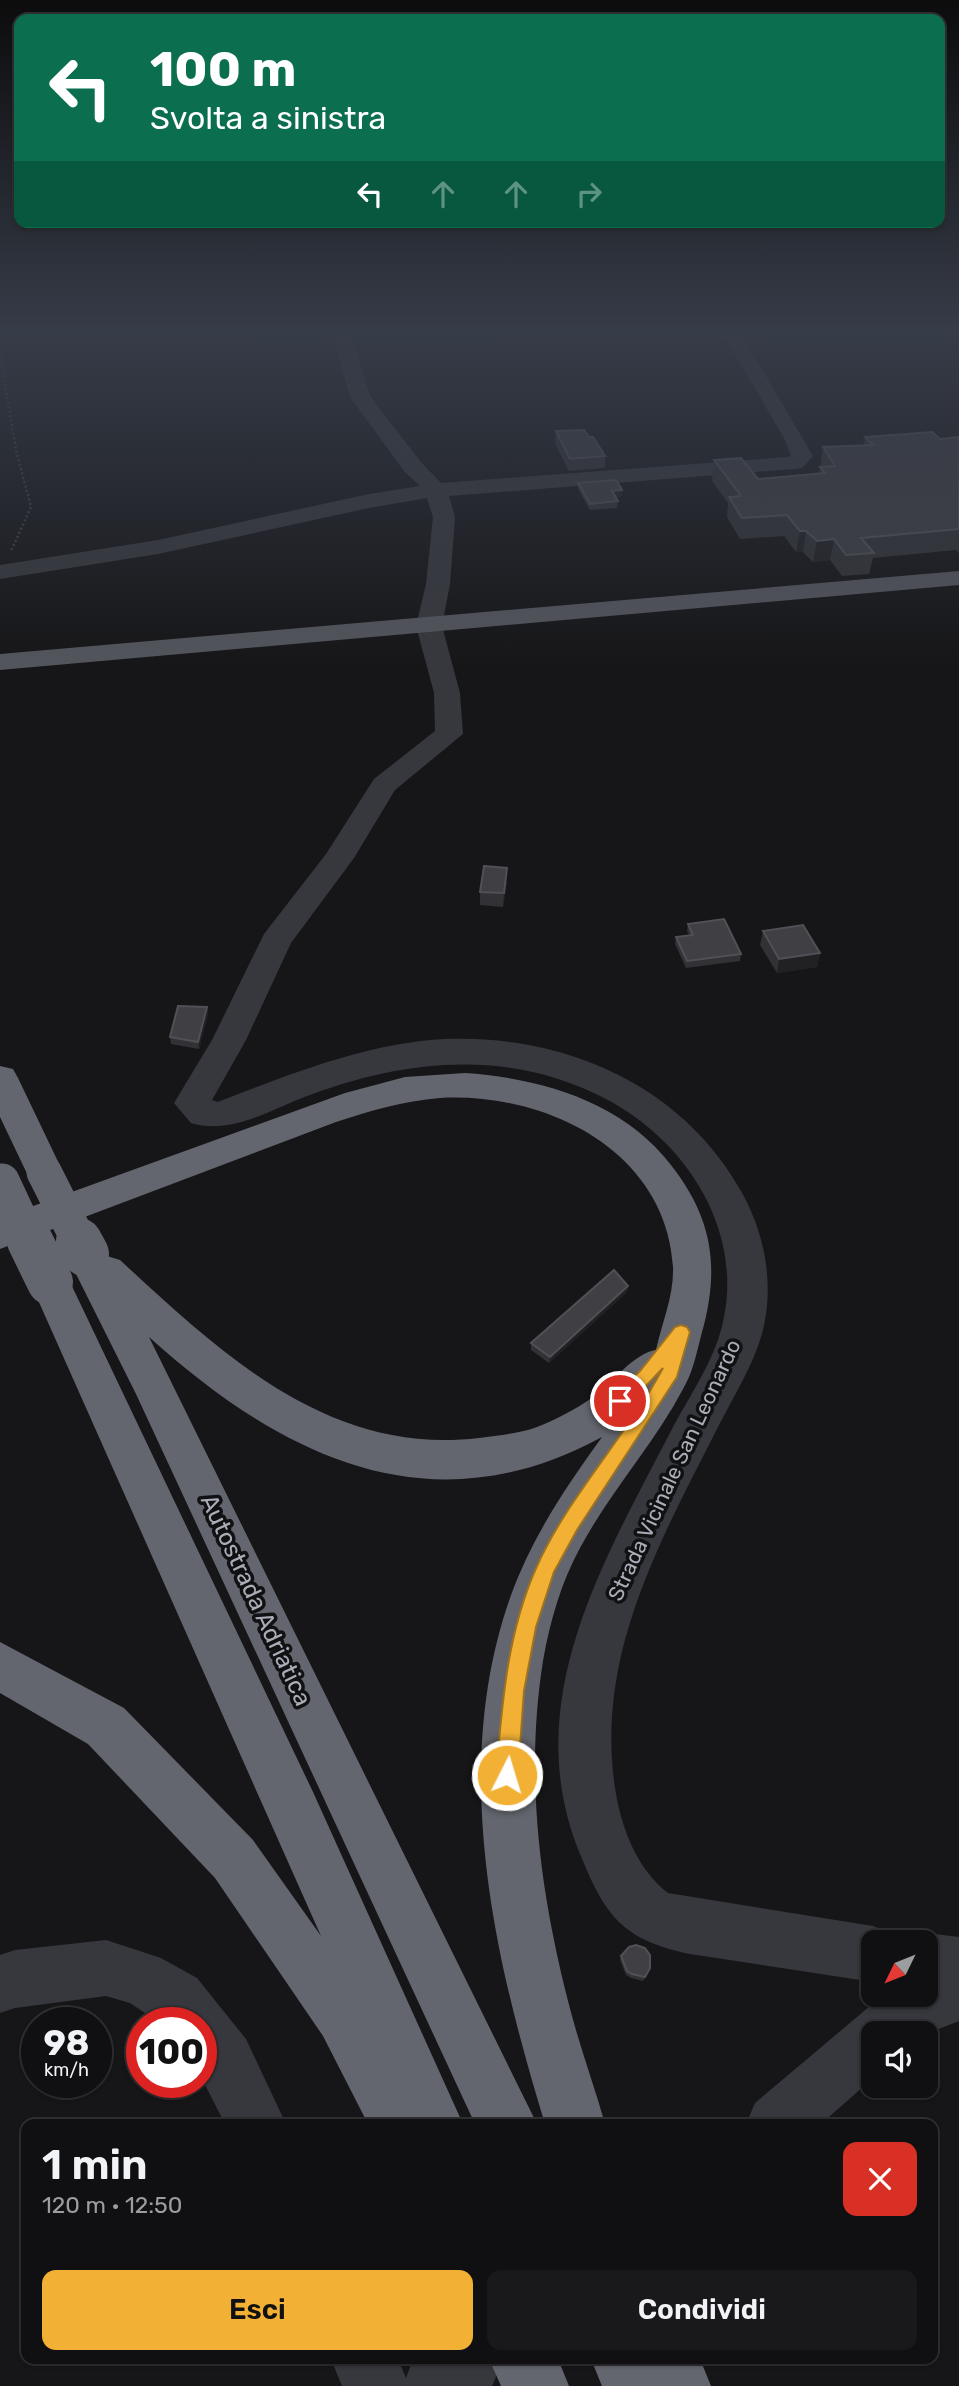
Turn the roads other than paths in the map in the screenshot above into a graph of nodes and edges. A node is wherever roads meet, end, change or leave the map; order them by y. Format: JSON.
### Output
{"nodes":[{"id":1,"x":394,"y":443,"type":"edge"},
{"id":2,"x":796,"y":443,"type":"edge"},
{"id":3,"x":436,"y":490,"type":"junction"},
{"id":4,"x":3,"y":571,"type":"edge"},
{"id":5,"x":959,"y":578,"type":"edge"},
{"id":6,"x":429,"y":626,"type":"junction"},
{"id":7,"x":0,"y":662,"type":"edge"},
{"id":8,"x":0,"y":1078,"type":"edge"},
{"id":9,"x":1,"y":1179,"type":"edge"},
{"id":10,"x":0,"y":1234,"type":"edge"},
{"id":11,"x":68,"y":1268,"type":"junction"},
{"id":12,"x":681,"y":1332,"type":"junction"},
{"id":13,"x":0,"y":1666,"type":"edge"},
{"id":14,"x":861,"y":1952,"type":"edge"},
{"id":15,"x":938,"y":1962,"type":"edge"},
{"id":16,"x":959,"y":1965,"type":"edge"},
{"id":17,"x":0,"y":1984,"type":"edge"},
{"id":18,"x":959,"y":1992,"type":"edge"},
{"id":19,"x":184,"y":2007,"type":"edge"},
{"id":20,"x":896,"y":2021,"type":"edge"},
{"id":21,"x":217,"y":2050,"type":"edge"},
{"id":22,"x":861,"y":2050,"type":"edge"},
{"id":23,"x":254,"y":2119,"type":"edge"},
{"id":24,"x":397,"y":2119,"type":"edge"},
{"id":25,"x":431,"y":2119,"type":"edge"},
{"id":26,"x":504,"y":2119,"type":"edge"},
{"id":27,"x":574,"y":2119,"type":"edge"},
{"id":28,"x":782,"y":2119,"type":"edge"},
{"id":29,"x":366,"y":2364,"type":"edge"},
{"id":30,"x":539,"y":2364,"type":"edge"},
{"id":31,"x":626,"y":2364,"type":"edge"},
{"id":32,"x":669,"y":2364,"type":"edge"},
{"id":33,"x":475,"y":2370,"type":"edge"},
{"id":34,"x":376,"y":2386,"type":"edge"},
{"id":35,"x":536,"y":2386,"type":"edge"},
{"id":36,"x":549,"y":2386,"type":"edge"},
{"id":37,"x":637,"y":2386,"type":"edge"},
{"id":38,"x":678,"y":2386,"type":"edge"}],
"edges":[{"from":1,"to":3,"type":"street"},
{"from":2,"to":3,"type":"street"},
{"from":3,"to":4,"type":"street"},
{"from":3,"to":6,"type":"street"},
{"from":5,"to":6,"type":"main road"},
{"from":6,"to":7,"type":"main road"},
{"from":6,"to":14,"type":"street","name":"Strada Vicinale San Leonardo"},
{"from":8,"to":11,"type":"highway","name":"Autostrada Adriatica","bridge":true},
{"from":9,"to":11,"type":"highway","name":"Autostrada Adriatica","bridge":true},
{"from":10,"to":12,"type":"highway"},
{"from":11,"to":12,"type":"highway"},
{"from":11,"to":25,"type":"highway","name":"Autostrada Adriatica"},
{"from":11,"to":26,"type":"highway","name":"Autostrada Adriatica"},
{"from":12,"to":27,"type":"highway"},
{"from":13,"to":24,"type":"highway"},
{"from":15,"to":16,"type":"street"},
{"from":17,"to":19,"type":"street"},
{"from":18,"to":20,"type":"street"},
{"from":21,"to":23,"type":"street"},
{"from":22,"to":28,"type":"street"},
{"from":29,"to":34,"type":"street"},
{"from":30,"to":36,"type":"highway"},
{"from":31,"to":37,"type":"highway"},
{"from":32,"to":38,"type":"highway"},
{"from":33,"to":35,"type":"highway"}]}
